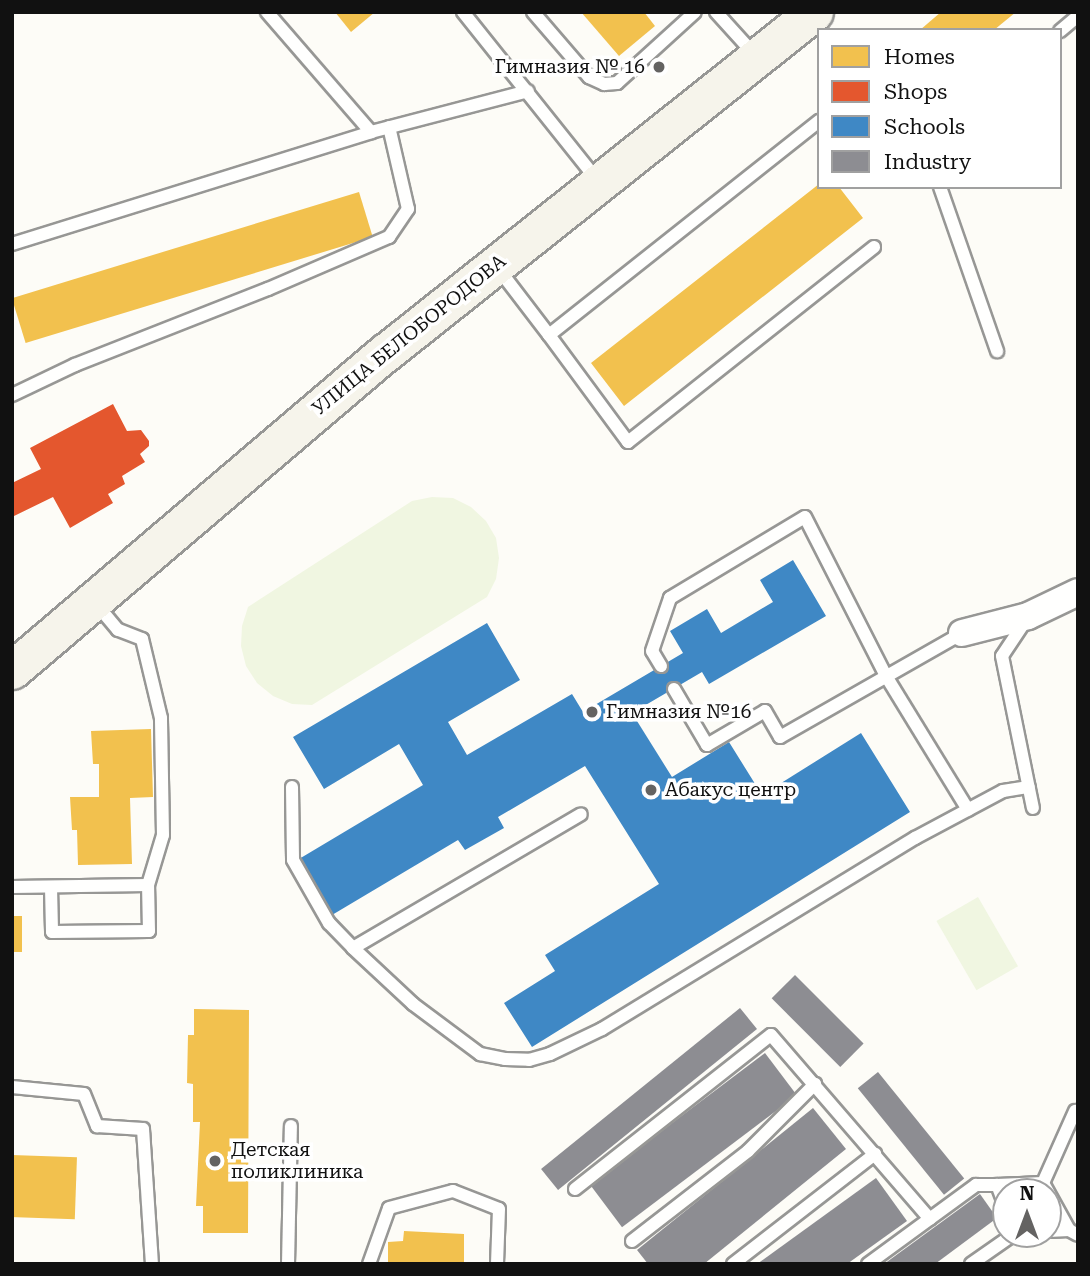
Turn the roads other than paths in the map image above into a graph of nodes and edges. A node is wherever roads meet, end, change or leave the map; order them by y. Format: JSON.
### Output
{"nodes":[{"id":1,"x":267,"y":12,"type":"edge"},
{"id":2,"x":463,"y":12,"type":"edge"},
{"id":3,"x":533,"y":12,"type":"edge"},
{"id":4,"x":695,"y":12,"type":"edge"},
{"id":5,"x":716,"y":12,"type":"edge"},
{"id":6,"x":1078,"y":16,"type":"edge"},
{"id":7,"x":798,"y":21,"type":"edge"},
{"id":8,"x":1062,"y":29,"type":"edge"},
{"id":9,"x":758,"y":58,"type":"junction"},
{"id":10,"x":528,"y":91,"type":"junction"},
{"id":11,"x":817,"y":123,"type":"edge"},
{"id":12,"x":390,"y":127,"type":"junction"},
{"id":13,"x":371,"y":132,"type":"junction"},
{"id":14,"x":598,"y":181,"type":"junction"},
{"id":15,"x":941,"y":189,"type":"edge"},
{"id":16,"x":12,"y":244,"type":"edge"},
{"id":17,"x":874,"y":247,"type":"dead end"},
{"id":18,"x":495,"y":264,"type":"junction"},
{"id":19,"x":549,"y":335,"type":"junction"},
{"id":20,"x":997,"y":351,"type":"dead end"},
{"id":21,"x":12,"y":395,"type":"edge"},
{"id":22,"x":1078,"y":592,"type":"edge"},
{"id":23,"x":93,"y":601,"type":"junction"},
{"id":24,"x":1028,"y":616,"type":"junction"},
{"id":25,"x":962,"y":633,"type":"joint"},
{"id":26,"x":661,"y":666,"type":"dead end"},
{"id":27,"x":12,"y":670,"type":"edge"},
{"id":28,"x":886,"y":676,"type":"junction"},
{"id":29,"x":674,"y":689,"type":"dead end"},
{"id":30,"x":292,"y":787,"type":"dead end"},
{"id":31,"x":1029,"y":787,"type":"junction"},
{"id":32,"x":1033,"y":808,"type":"dead end"},
{"id":33,"x":968,"y":810,"type":"junction"},
{"id":34,"x":581,"y":814,"type":"dead end"},
{"id":35,"x":148,"y":886,"type":"junction"},
{"id":36,"x":12,"y":887,"type":"edge"},
{"id":37,"x":51,"y":887,"type":"junction"},
{"id":38,"x":353,"y":948,"type":"junction"},
{"id":39,"x":815,"y":1084,"type":"junction"},
{"id":40,"x":12,"y":1087,"type":"edge"},
{"id":41,"x":1075,"y":1111,"type":"dead end"},
{"id":42,"x":291,"y":1126,"type":"dead end"},
{"id":43,"x":875,"y":1154,"type":"junction"},
{"id":44,"x":1045,"y":1178,"type":"edge"},
{"id":45,"x":992,"y":1185,"type":"edge"},
{"id":46,"x":575,"y":1189,"type":"dead end"},
{"id":47,"x":1062,"y":1214,"type":"edge"},
{"id":48,"x":930,"y":1219,"type":"junction"},
{"id":49,"x":1074,"y":1233,"type":"edge"},
{"id":50,"x":632,"y":1241,"type":"dead end"},
{"id":51,"x":994,"y":1248,"type":"edge"},
{"id":52,"x":152,"y":1264,"type":"edge"},
{"id":53,"x":288,"y":1264,"type":"edge"},
{"id":54,"x":369,"y":1264,"type":"edge"},
{"id":55,"x":497,"y":1264,"type":"edge"},
{"id":56,"x":733,"y":1264,"type":"edge"},
{"id":57,"x":868,"y":1264,"type":"edge"},
{"id":58,"x":971,"y":1264,"type":"edge"}],
"edges":[{"from":1,"to":13,"type":"lane"},
{"from":2,"to":10,"type":"lane"},
{"from":3,"to":4,"type":"lane"},
{"from":5,"to":9,"type":"lane"},
{"from":6,"to":8,"type":"lane"},
{"from":7,"to":9,"type":"street","name":"УЛИЦА БЕЛОБОРОДОВА"},
{"from":9,"to":14,"type":"street","name":"УЛИЦА БЕЛОБОРОДОВА"},
{"from":10,"to":12,"type":"lane"},
{"from":10,"to":14,"type":"lane"},
{"from":11,"to":19,"type":"lane"},
{"from":12,"to":13,"type":"lane"},
{"from":12,"to":21,"type":"lane"},
{"from":13,"to":16,"type":"lane"},
{"from":14,"to":18,"type":"street","name":"УЛИЦА БЕЛОБОРОДОВА"},
{"from":15,"to":20,"type":"lane"},
{"from":17,"to":19,"type":"lane"},
{"from":18,"to":19,"type":"lane"},
{"from":18,"to":23,"type":"street","name":"УЛИЦА БЕЛОБОРОДОВА"},
{"from":22,"to":24,"type":"street"},
{"from":23,"to":27,"type":"street","name":"УЛИЦА БЕЛОБОРОДОВА"},
{"from":23,"to":35,"type":"lane"},
{"from":24,"to":25,"type":"street"},
{"from":24,"to":31,"type":"lane"},
{"from":25,"to":28,"type":"lane"},
{"from":26,"to":28,"type":"lane"},
{"from":28,"to":29,"type":"lane"},
{"from":28,"to":33,"type":"lane"},
{"from":30,"to":38,"type":"lane"},
{"from":31,"to":32,"type":"lane"},
{"from":31,"to":33,"type":"lane"},
{"from":33,"to":38,"type":"lane"},
{"from":34,"to":38,"type":"lane"},
{"from":35,"to":37,"type":"lane"},
{"from":35,"to":37,"type":"lane"},
{"from":36,"to":37,"type":"lane"},
{"from":39,"to":43,"type":"lane"},
{"from":39,"to":46,"type":"lane"},
{"from":39,"to":50,"type":"lane"},
{"from":40,"to":52,"type":"lane"},
{"from":41,"to":44,"type":"lane"},
{"from":42,"to":53,"type":"lane"},
{"from":43,"to":48,"type":"lane"},
{"from":43,"to":56,"type":"lane"},
{"from":45,"to":48,"type":"lane"},
{"from":47,"to":49,"type":"lane"},
{"from":48,"to":57,"type":"lane"},
{"from":51,"to":58,"type":"lane"},
{"from":54,"to":55,"type":"lane"}]}
